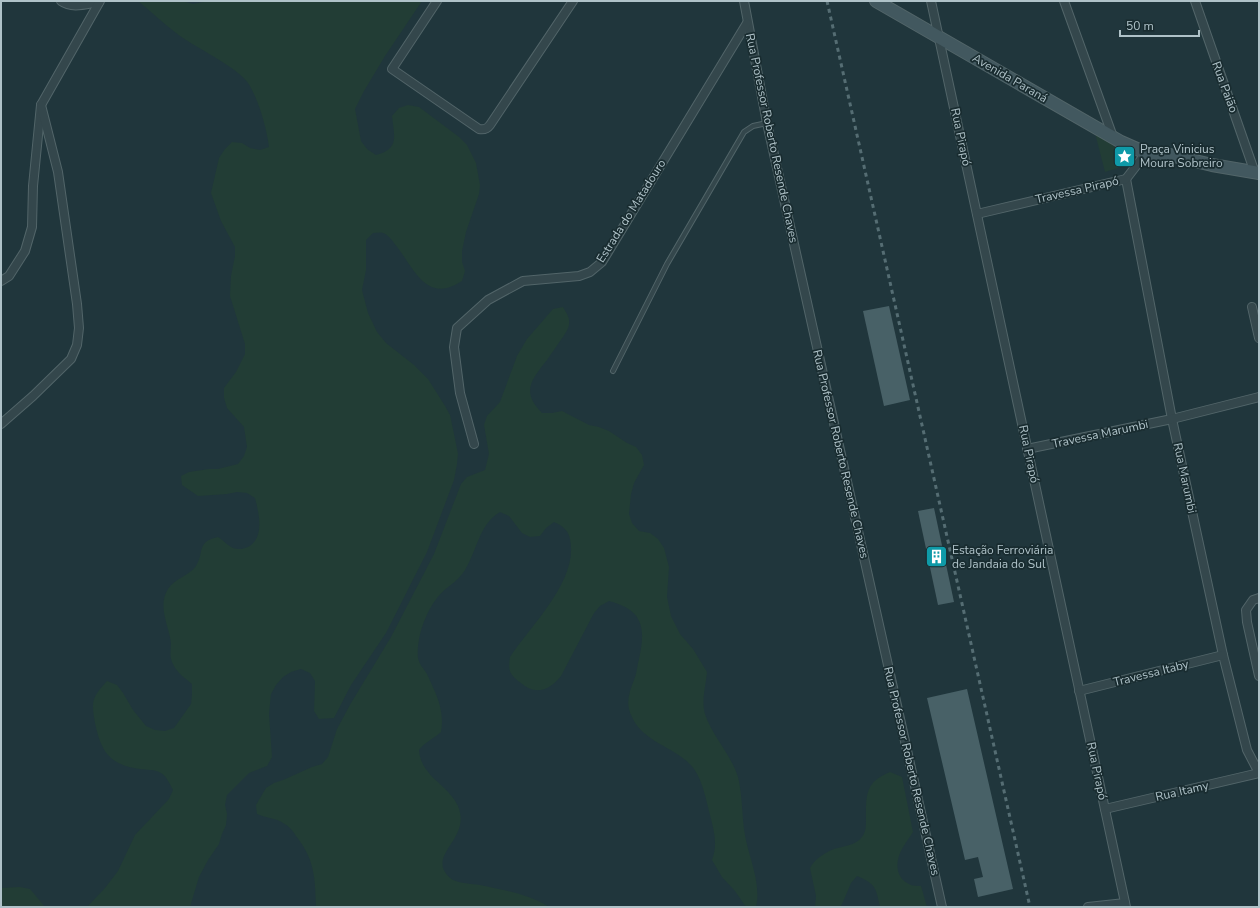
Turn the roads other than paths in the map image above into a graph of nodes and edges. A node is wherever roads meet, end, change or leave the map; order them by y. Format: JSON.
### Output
{"nodes":[{"id":1,"x":61,"y":1,"type":"edge"},
{"id":2,"x":437,"y":1,"type":"edge"},
{"id":3,"x":573,"y":1,"type":"edge"},
{"id":4,"x":744,"y":1,"type":"edge"},
{"id":5,"x":876,"y":1,"type":"edge"},
{"id":6,"x":931,"y":1,"type":"edge"},
{"id":7,"x":1064,"y":1,"type":"edge"},
{"id":8,"x":1194,"y":1,"type":"edge"},
{"id":9,"x":99,"y":2,"type":"edge"},
{"id":10,"x":747,"y":23,"type":"junction"},
{"id":11,"x":939,"y":38,"type":"junction"},
{"id":12,"x":41,"y":105,"type":"junction"},
{"id":13,"x":767,"y":123,"type":"junction"},
{"id":14,"x":1113,"y":137,"type":"junction"},
{"id":15,"x":1146,"y":153,"type":"junction"},
{"id":16,"x":1257,"y":173,"type":"edge"},
{"id":17,"x":1126,"y":179,"type":"junction"},
{"id":18,"x":977,"y":214,"type":"junction"},
{"id":19,"x":1,"y":280,"type":"edge"},
{"id":20,"x":1252,"y":307,"type":"dead end"},
{"id":21,"x":1259,"y":338,"type":"edge"},
{"id":22,"x":613,"y":371,"type":"dead end"},
{"id":23,"x":1259,"y":397,"type":"edge"},
{"id":24,"x":1172,"y":419,"type":"junction"},
{"id":25,"x":1,"y":424,"type":"edge"},
{"id":26,"x":474,"y":444,"type":"dead end"},
{"id":27,"x":1028,"y":449,"type":"junction"},
{"id":28,"x":1259,"y":598,"type":"edge"},
{"id":29,"x":1223,"y":655,"type":"junction"},
{"id":30,"x":1259,"y":676,"type":"edge"},
{"id":31,"x":1080,"y":691,"type":"junction"},
{"id":32,"x":1259,"y":773,"type":"edge"},
{"id":33,"x":1105,"y":809,"type":"junction"},
{"id":34,"x":1125,"y":905,"type":"edge"},
{"id":35,"x":942,"y":907,"type":"edge"},
{"id":36,"x":1088,"y":907,"type":"edge"}],
"edges":[{"from":1,"to":9,"type":"street"},
{"from":2,"to":3,"type":"street"},
{"from":4,"to":10,"type":"street","name":"Rua Professor Roberto Resende Chaves"},
{"from":5,"to":11,"type":"street","name":"Avenida Paraná"},
{"from":6,"to":11,"type":"street","name":"Rua Pirapó"},
{"from":7,"to":14,"type":"street"},
{"from":8,"to":16,"type":"street","name":"Rua Paião"},
{"from":9,"to":12,"type":"street"},
{"from":10,"to":13,"type":"street","name":"Rua Professor Roberto Resende Chaves"},
{"from":10,"to":26,"type":"street","name":"Estrada do Matadouro"},
{"from":11,"to":14,"type":"street","name":"Avenida Paraná"},
{"from":11,"to":18,"type":"street","name":"Rua Pirapó"},
{"from":12,"to":19,"type":"street"},
{"from":12,"to":25,"type":"street"},
{"from":13,"to":22,"type":"lane"},
{"from":13,"to":35,"type":"street","name":"Rua Professor Roberto Resende Chaves"},
{"from":14,"to":15,"type":"street","name":"Avenida Paraná"},
{"from":15,"to":16,"type":"street"},
{"from":15,"to":17,"type":"street","name":"Travessa Pirapó"},
{"from":17,"to":18,"type":"street","name":"Travessa Pirapó"},
{"from":17,"to":24,"type":"street","name":"Rua Marumbi"},
{"from":18,"to":27,"type":"street","name":"Rua Pirapó"},
{"from":20,"to":21,"type":"street"},
{"from":23,"to":24,"type":"street","name":"Travessa Marumbi"},
{"from":24,"to":27,"type":"street","name":"Travessa Marumbi"},
{"from":24,"to":29,"type":"street","name":"Rua Marumbi"},
{"from":27,"to":31,"type":"street","name":"Rua Pirapó"},
{"from":28,"to":30,"type":"street"},
{"from":29,"to":31,"type":"street","name":"Travessa Itaby"},
{"from":29,"to":32,"type":"street","name":"Rua Marumbi"},
{"from":31,"to":33,"type":"street","name":"Rua Pirapó"},
{"from":32,"to":33,"type":"street","name":"Rua Itamy"},
{"from":33,"to":34,"type":"street","name":"Rua Pirapó"},
{"from":34,"to":36,"type":"street"}]}
